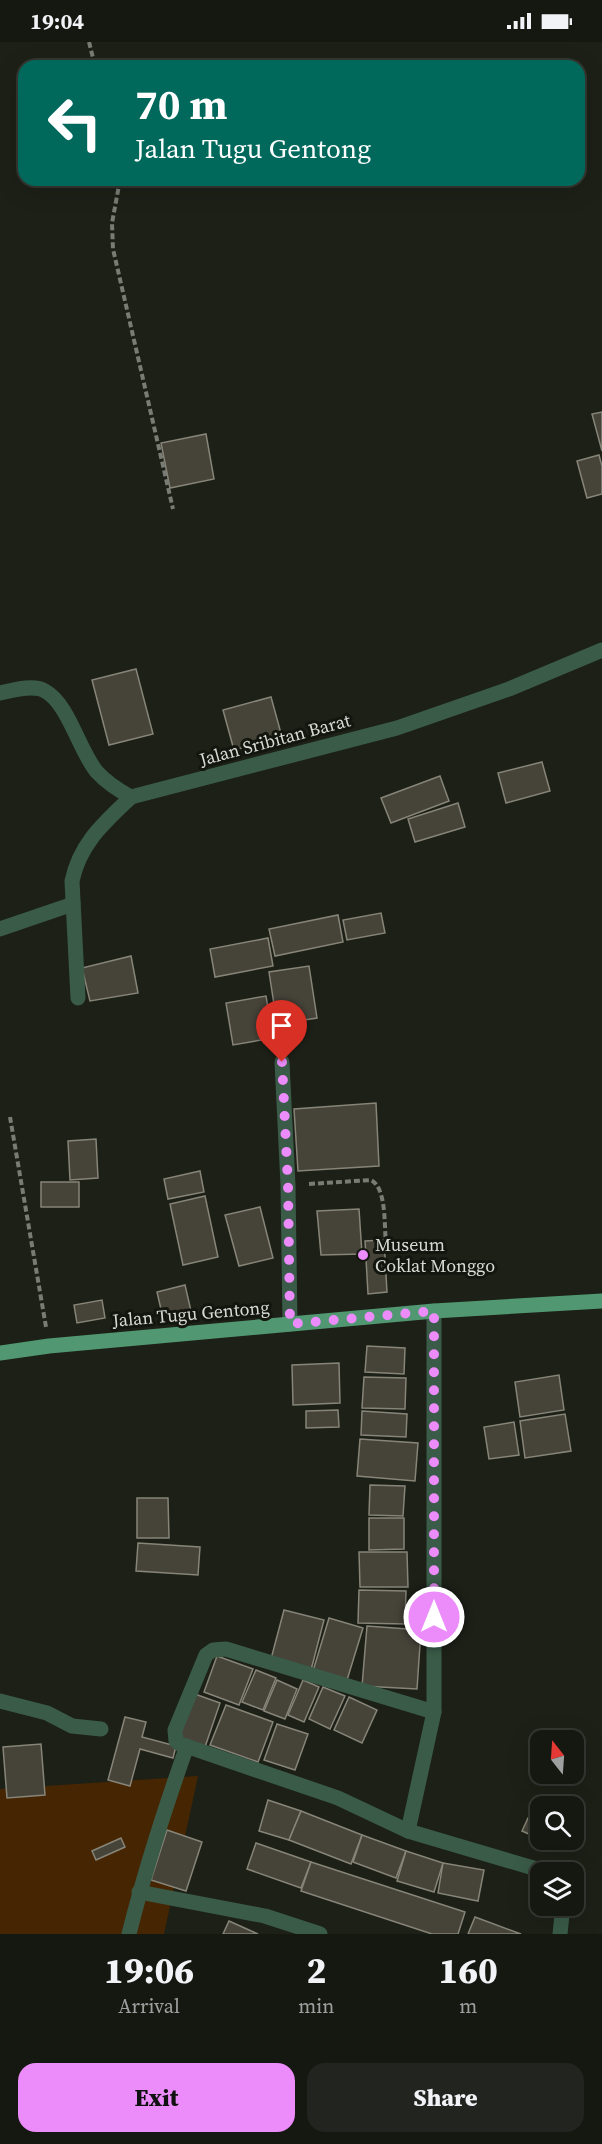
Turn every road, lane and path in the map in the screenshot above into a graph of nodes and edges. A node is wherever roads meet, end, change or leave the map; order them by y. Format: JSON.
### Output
{"nodes":[{"id":1,"x":89,"y":42,"type":"edge"},
{"id":2,"x":94,"y":60,"type":"edge"},
{"id":3,"x":119,"y":186,"type":"edge"},
{"id":4,"x":173,"y":508,"type":"dead end"},
{"id":5,"x":602,"y":650,"type":"edge"},
{"id":6,"x":0,"y":693,"type":"edge"},
{"id":7,"x":131,"y":797,"type":"junction"},
{"id":8,"x":73,"y":904,"type":"junction"},
{"id":9,"x":0,"y":929,"type":"edge"},
{"id":10,"x":78,"y":998,"type":"dead end"},
{"id":11,"x":282,"y":1062,"type":"dead end"},
{"id":12,"x":10,"y":1117,"type":"dead end"},
{"id":13,"x":288,"y":1185,"type":"junction"},
{"id":14,"x":386,"y":1244,"type":"dead end"},
{"id":15,"x":602,"y":1301,"type":"edge"},
{"id":16,"x":434,"y":1311,"type":"junction"},
{"id":17,"x":290,"y":1324,"type":"junction"},
{"id":18,"x":49,"y":1346,"type":"junction"},
{"id":19,"x":0,"y":1353,"type":"edge"},
{"id":20,"x":0,"y":1701,"type":"edge"},
{"id":21,"x":434,"y":1712,"type":"junction"},
{"id":22,"x":101,"y":1729,"type":"dead end"},
{"id":23,"x":187,"y":1746,"type":"junction"},
{"id":24,"x":408,"y":1832,"type":"junction"},
{"id":25,"x":530,"y":1867,"type":"edge"},
{"id":26,"x":139,"y":1892,"type":"junction"},
{"id":27,"x":562,"y":1916,"type":"edge"},
{"id":28,"x":129,"y":1934,"type":"edge"},
{"id":29,"x":320,"y":1934,"type":"edge"},
{"id":30,"x":560,"y":1934,"type":"edge"}],
"edges":[{"from":1,"to":2,"type":"path"},
{"from":3,"to":4,"type":"path"},
{"from":5,"to":7,"type":"street","name":"Jalan Sribitan Barat"},
{"from":6,"to":7,"type":"street"},
{"from":7,"to":8,"type":"street"},
{"from":8,"to":9,"type":"street"},
{"from":8,"to":10,"type":"street"},
{"from":11,"to":13,"type":"street"},
{"from":12,"to":18,"type":"path"},
{"from":13,"to":14,"type":"path"},
{"from":13,"to":17,"type":"street"},
{"from":15,"to":16,"type":"main road","name":"Jalan Tugu Gentong"},
{"from":16,"to":17,"type":"main road","name":"Jalan Tugu Gentong"},
{"from":16,"to":21,"type":"street"},
{"from":17,"to":18,"type":"main road","name":"Jalan Tugu Gentong"},
{"from":18,"to":19,"type":"main road","name":"Jalan Tugu Gentong"},
{"from":20,"to":22,"type":"street"},
{"from":21,"to":23,"type":"street"},
{"from":21,"to":24,"type":"street"},
{"from":23,"to":24,"type":"street"},
{"from":23,"to":26,"type":"street"},
{"from":24,"to":25,"type":"street"},
{"from":26,"to":28,"type":"street"},
{"from":26,"to":29,"type":"street"},
{"from":27,"to":30,"type":"street"}]}
